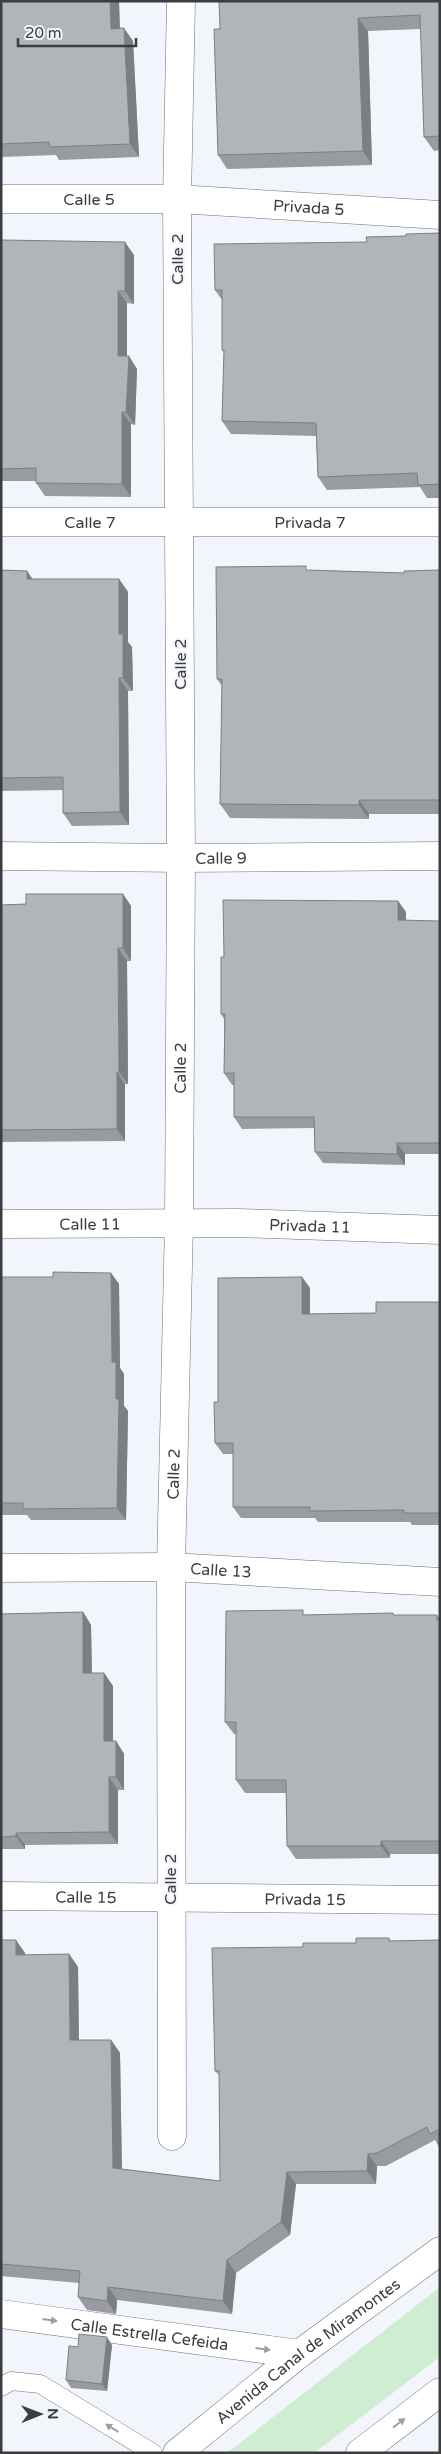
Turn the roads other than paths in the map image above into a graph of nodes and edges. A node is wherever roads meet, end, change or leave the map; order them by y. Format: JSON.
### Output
{"nodes":[{"id":1,"x":181,"y":1,"type":"edge"},
{"id":2,"x":177,"y":199,"type":"junction"},
{"id":3,"x":1,"y":200,"type":"edge"},
{"id":4,"x":440,"y":215,"type":"edge"},
{"id":5,"x":1,"y":522,"type":"edge"},
{"id":6,"x":179,"y":522,"type":"junction"},
{"id":7,"x":440,"y":522,"type":"edge"},
{"id":8,"x":1,"y":856,"type":"edge"},
{"id":9,"x":440,"y":856,"type":"edge"},
{"id":10,"x":181,"y":858,"type":"junction"},
{"id":11,"x":1,"y":1224,"type":"edge"},
{"id":12,"x":178,"y":1224,"type":"junction"},
{"id":13,"x":440,"y":1230,"type":"edge"},
{"id":14,"x":172,"y":1567,"type":"junction"},
{"id":15,"x":1,"y":1568,"type":"edge"},
{"id":16,"x":440,"y":1582,"type":"edge"},
{"id":17,"x":1,"y":1896,"type":"edge"},
{"id":18,"x":170,"y":1897,"type":"junction"},
{"id":19,"x":440,"y":1900,"type":"edge"},
{"id":20,"x":172,"y":2136,"type":"dead end"},
{"id":21,"x":440,"y":2251,"type":"edge"},
{"id":22,"x":1,"y":2314,"type":"edge"},
{"id":23,"x":299,"y":2354,"type":"junction"},
{"id":24,"x":1,"y":2387,"type":"edge"},
{"id":25,"x":440,"y":2392,"type":"edge"},
{"id":26,"x":154,"y":2453,"type":"edge"},
{"id":27,"x":177,"y":2453,"type":"edge"},
{"id":28,"x":360,"y":2453,"type":"edge"}],
"edges":[{"from":1,"to":2,"type":"street","name":"Calle 2"},
{"from":2,"to":3,"type":"street","name":"Calle 5"},
{"from":2,"to":4,"type":"street","name":"Privada 5"},
{"from":2,"to":6,"type":"street","name":"Calle 2"},
{"from":5,"to":6,"type":"street","name":"Calle 7"},
{"from":6,"to":7,"type":"street","name":"Privada 7"},
{"from":6,"to":10,"type":"street","name":"Calle 2"},
{"from":8,"to":10,"type":"street","name":"Calle 9"},
{"from":9,"to":10,"type":"street","name":"Calle 9"},
{"from":10,"to":12,"type":"street","name":"Calle 2"},
{"from":11,"to":12,"type":"street","name":"Calle 11"},
{"from":12,"to":13,"type":"street","name":"Privada 11"},
{"from":12,"to":14,"type":"street","name":"Calle 2"},
{"from":14,"to":15,"type":"street","name":"Calle 13"},
{"from":14,"to":16,"type":"street","name":"Calle 13"},
{"from":14,"to":18,"type":"street","name":"Calle 2"},
{"from":17,"to":18,"type":"street","name":"Calle 15"},
{"from":18,"to":19,"type":"street","name":"Privada 15"},
{"from":18,"to":20,"type":"street","name":"Calle 2"},
{"from":21,"to":23,"type":"street","name":"Avenida Canal de Miramontes"},
{"from":22,"to":23,"type":"street","name":"Calle Estrella Cefeida","one_way":true},
{"from":23,"to":27,"type":"street","name":"Avenida Canal de Miramontes"},
{"from":26,"to":24,"type":"lane","one_way":true},
{"from":28,"to":25,"type":"street","one_way":true}]}
